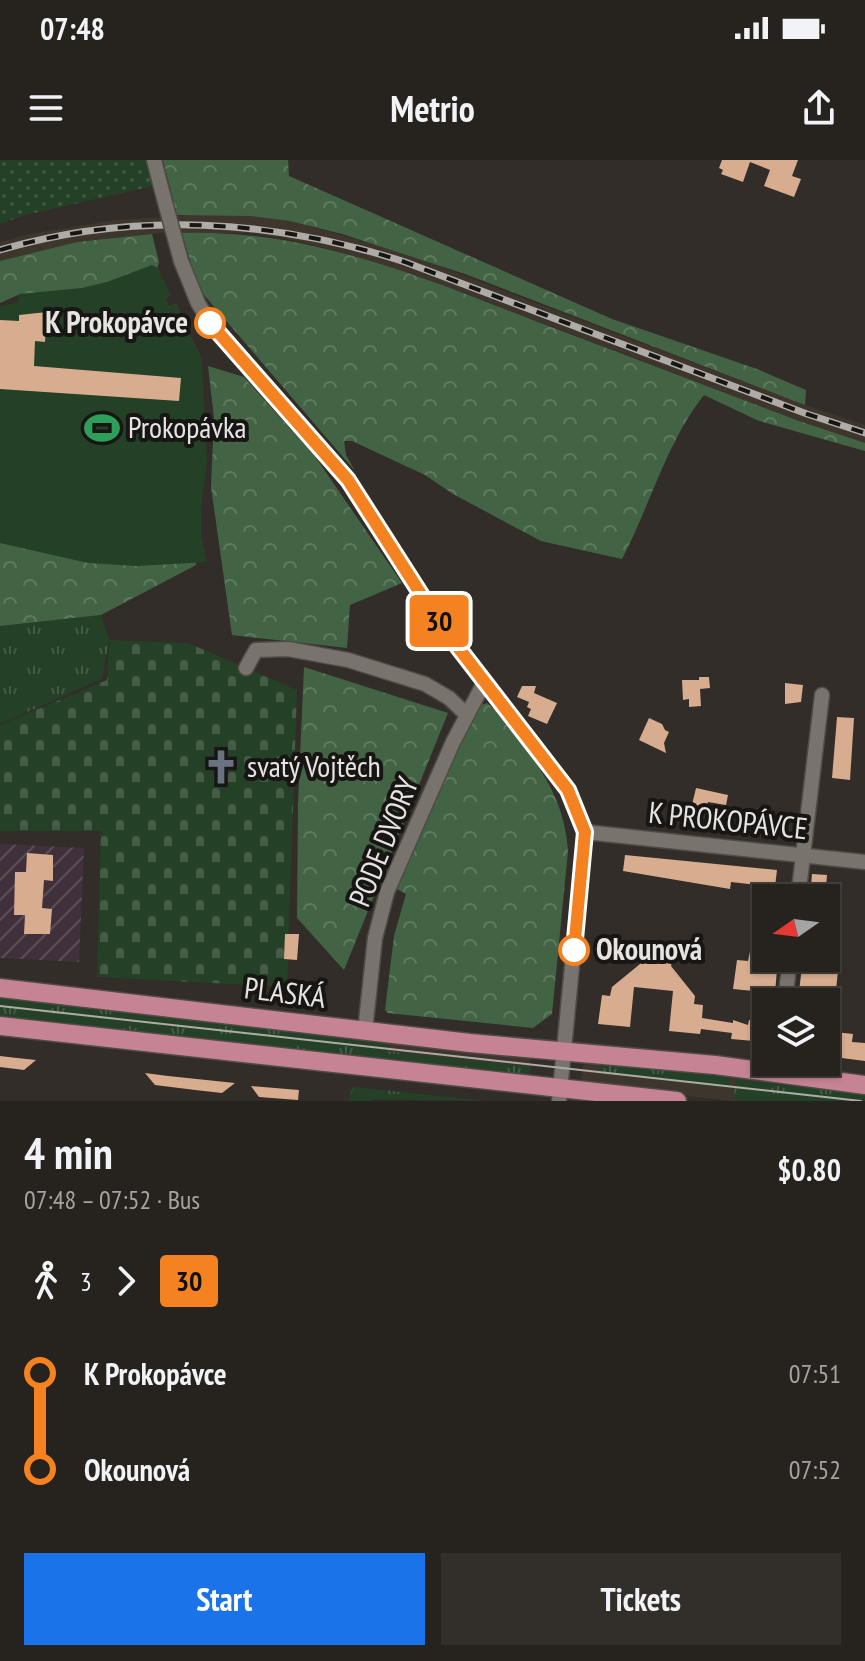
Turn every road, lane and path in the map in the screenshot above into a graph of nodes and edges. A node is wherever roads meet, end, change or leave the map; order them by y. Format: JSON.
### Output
{"nodes":[{"id":1,"x":154,"y":160,"type":"edge"},
{"id":2,"x":246,"y":668,"type":"dead end"},
{"id":3,"x":484,"y":683,"type":"junction"},
{"id":4,"x":822,"y":695,"type":"dead end"},
{"id":5,"x":467,"y":715,"type":"junction"},
{"id":6,"x":585,"y":832,"type":"junction"},
{"id":7,"x":803,"y":856,"type":"junction"},
{"id":8,"x":865,"y":862,"type":"edge"},
{"id":9,"x":800,"y":884,"type":"edge"},
{"id":10,"x":0,"y":988,"type":"edge"},
{"id":11,"x":0,"y":1026,"type":"edge"},
{"id":12,"x":365,"y":1031,"type":"junction"},
{"id":13,"x":564,"y":1051,"type":"junction"},
{"id":14,"x":865,"y":1085,"type":"edge"},
{"id":15,"x":559,"y":1095,"type":"edge"},
{"id":16,"x":677,"y":1101,"type":"edge"}],
"edges":[{"from":1,"to":3,"type":"street","bridge":true},
{"from":2,"to":5,"type":"street"},
{"from":3,"to":5,"type":"street","name":"PODE DVORY"},
{"from":3,"to":6,"type":"street"},
{"from":4,"to":7,"type":"street"},
{"from":5,"to":12,"type":"street","name":"PODE DVORY"},
{"from":6,"to":7,"type":"street","name":"K PROKOPÁVCE"},
{"from":6,"to":13,"type":"street"},
{"from":7,"to":8,"type":"street","name":"K PROKOPÁVCE"},
{"from":7,"to":9,"type":"street"},
{"from":10,"to":12,"type":"main road","name":"PLASKÁ"},
{"from":11,"to":15,"type":"main road"},
{"from":12,"to":13,"type":"main road","name":"PLASKÁ"},
{"from":13,"to":14,"type":"main road","name":"PLASKÁ"},
{"from":13,"to":15,"type":"street"},
{"from":15,"to":16,"type":"main road"}]}
